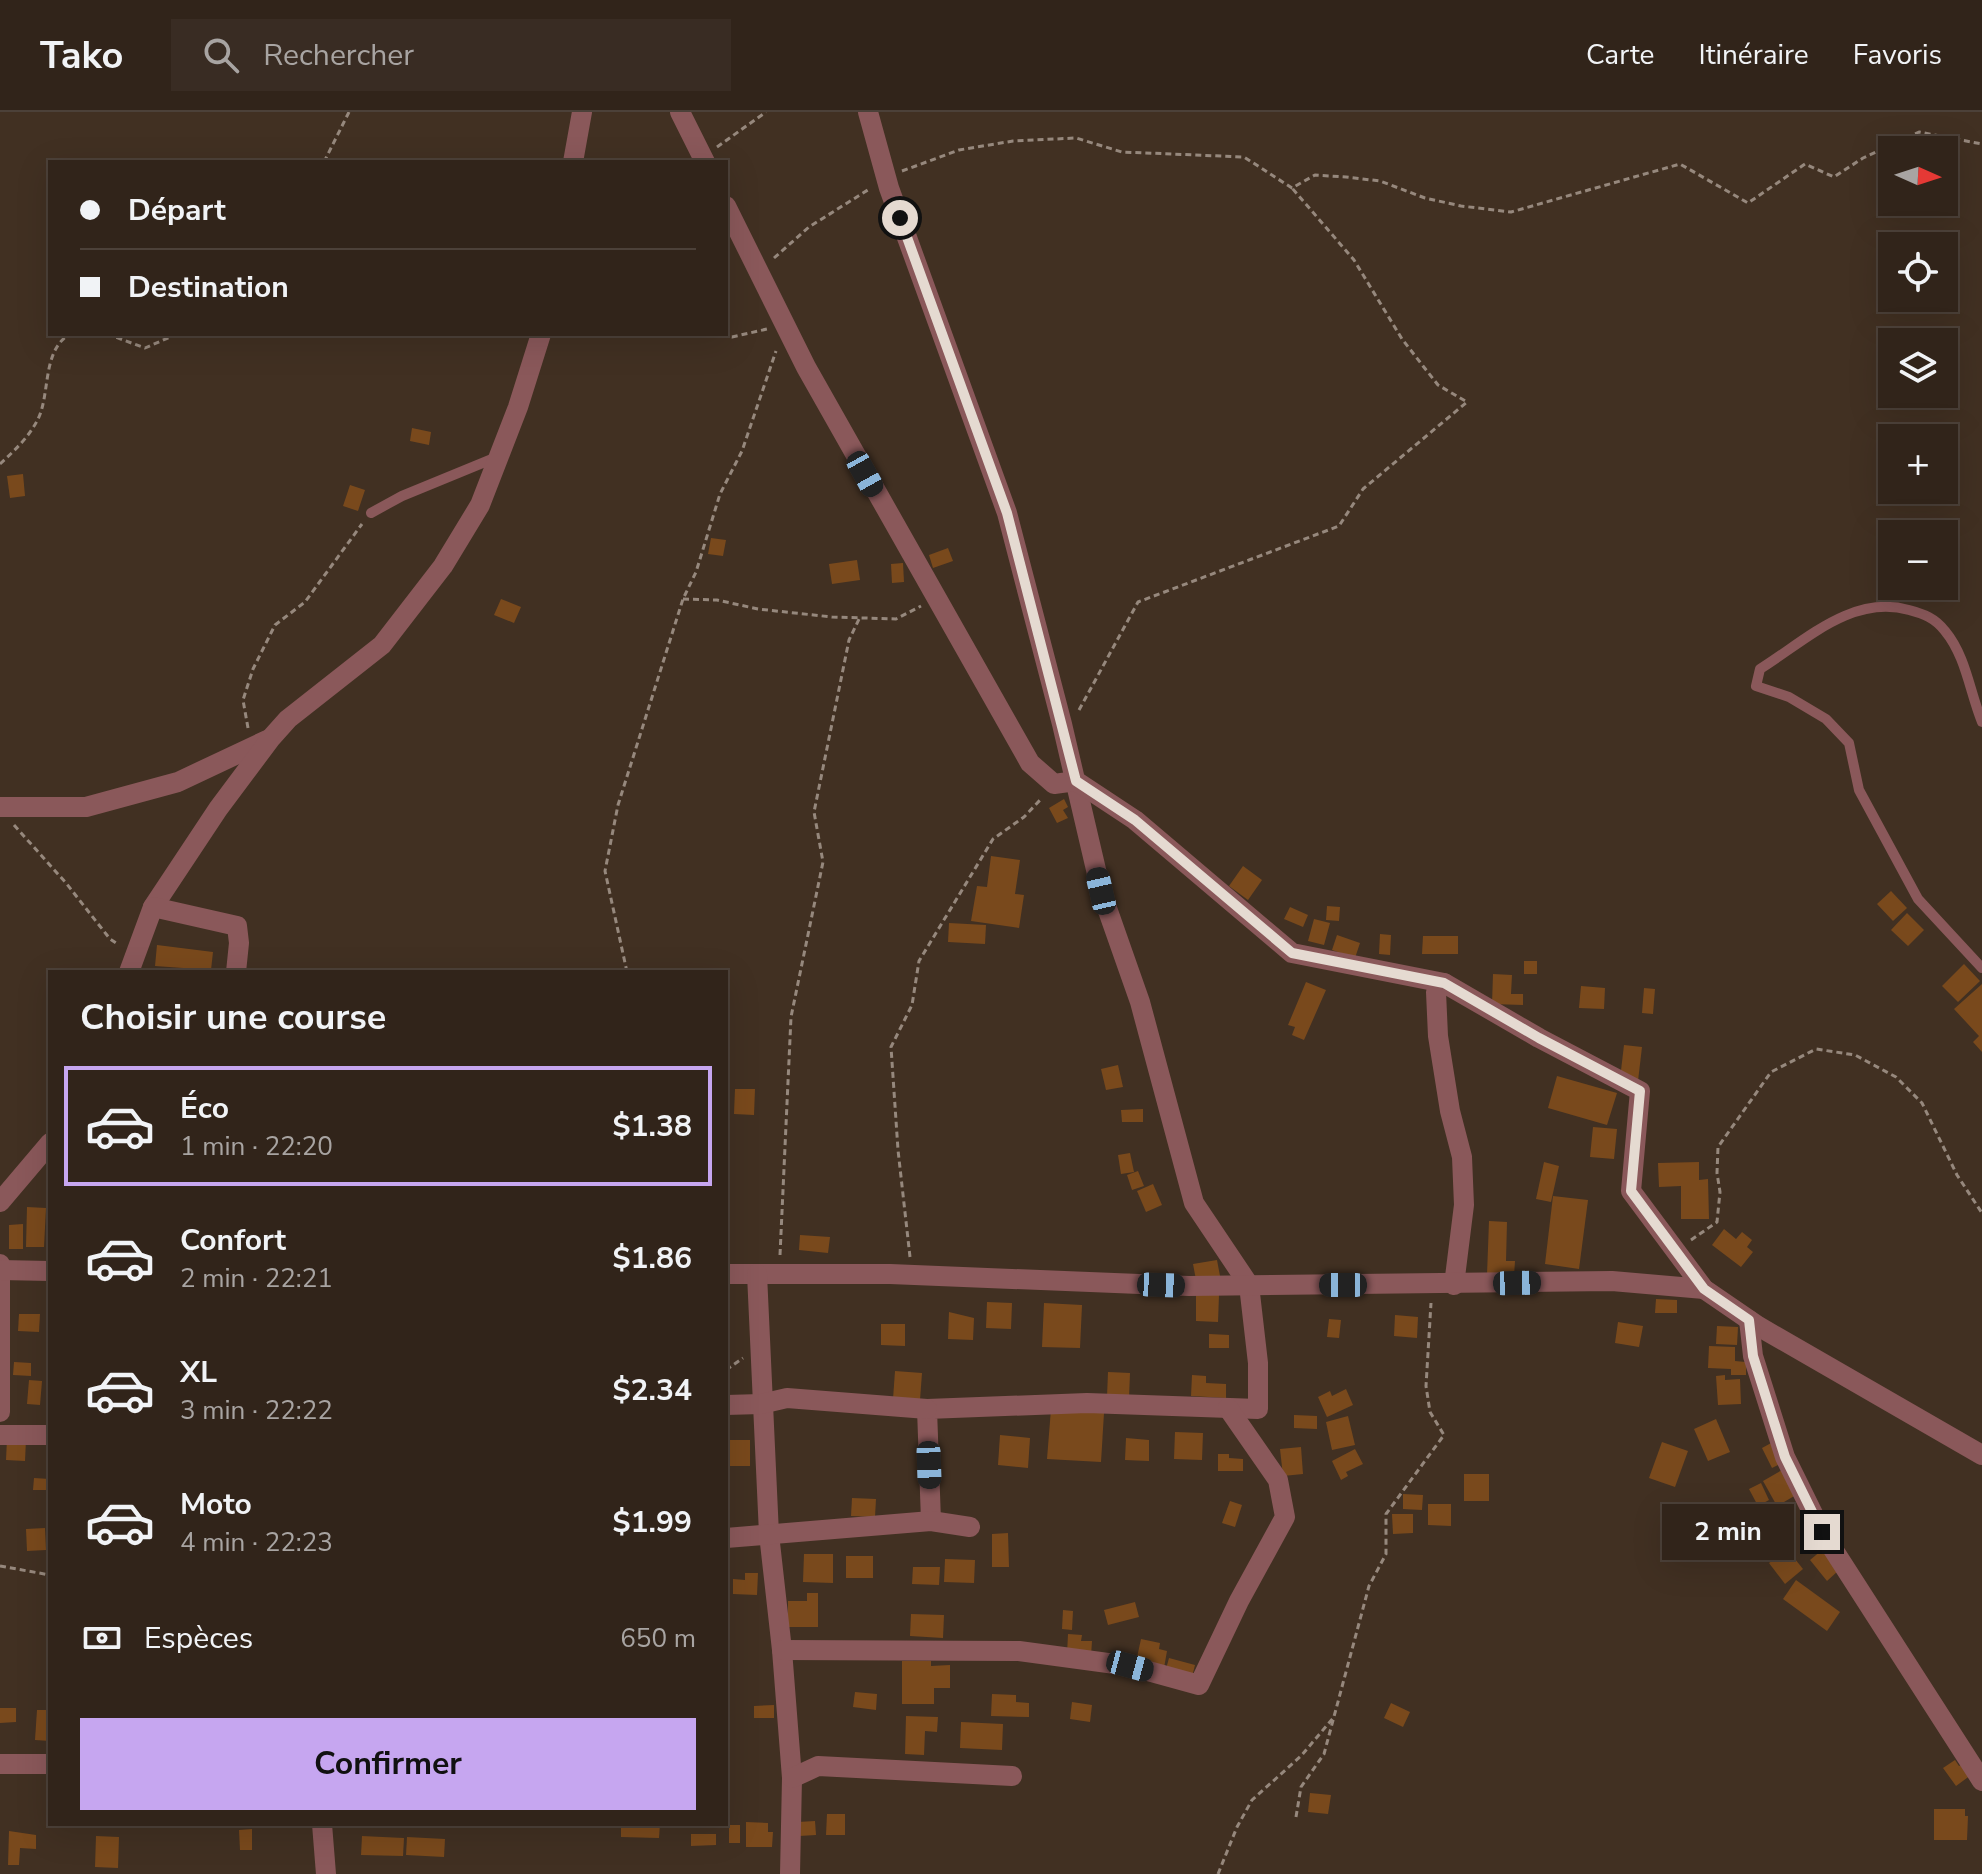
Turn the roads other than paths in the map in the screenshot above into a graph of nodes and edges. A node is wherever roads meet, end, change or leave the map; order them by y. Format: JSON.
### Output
{"nodes":[{"id":1,"x":582,"y":112,"type":"edge"},
{"id":2,"x":680,"y":112,"type":"edge"},
{"id":3,"x":868,"y":112,"type":"edge"},
{"id":4,"x":573,"y":160,"type":"edge"},
{"id":5,"x":703,"y":160,"type":"edge"},
{"id":6,"x":728,"y":210,"type":"edge"},
{"id":7,"x":540,"y":336,"type":"edge"},
{"id":8,"x":499,"y":456,"type":"junction"},
{"id":9,"x":371,"y":513,"type":"road end"},
{"id":10,"x":1982,"y":722,"type":"edge"},
{"id":11,"x":271,"y":738,"type":"junction"},
{"id":12,"x":1076,"y":781,"type":"junction"},
{"id":13,"x":4,"y":813,"type":"edge"},
{"id":14,"x":153,"y":907,"type":"junction"},
{"id":15,"x":132,"y":963,"type":"edge"},
{"id":16,"x":1982,"y":968,"type":"edge"},
{"id":17,"x":236,"y":970,"type":"edge"},
{"id":18,"x":1444,"y":983,"type":"junction"},
{"id":19,"x":41,"y":1166,"type":"edge"},
{"id":20,"x":0,"y":1202,"type":"edge"},
{"id":21,"x":0,"y":1268,"type":"edge"},
{"id":22,"x":48,"y":1271,"type":"edge"},
{"id":23,"x":728,"y":1274,"type":"edge"},
{"id":24,"x":757,"y":1274,"type":"junction"},
{"id":25,"x":1249,"y":1285,"type":"junction"},
{"id":26,"x":1454,"y":1285,"type":"junction"},
{"id":27,"x":1704,"y":1289,"type":"junction"},
{"id":28,"x":1749,"y":1320,"type":"junction"},
{"id":29,"x":761,"y":1404,"type":"junction"},
{"id":30,"x":728,"y":1405,"type":"edge"},
{"id":31,"x":1228,"y":1408,"type":"junction"},
{"id":32,"x":927,"y":1409,"type":"junction"},
{"id":33,"x":0,"y":1412,"type":"edge"},
{"id":34,"x":0,"y":1435,"type":"edge"},
{"id":35,"x":48,"y":1435,"type":"edge"},
{"id":36,"x":1982,"y":1455,"type":"edge"},
{"id":37,"x":931,"y":1521,"type":"junction"},
{"id":38,"x":970,"y":1527,"type":"dead end"},
{"id":39,"x":769,"y":1534,"type":"junction"},
{"id":40,"x":728,"y":1538,"type":"edge"},
{"id":41,"x":782,"y":1650,"type":"junction"},
{"id":42,"x":0,"y":1764,"type":"edge"},
{"id":43,"x":48,"y":1764,"type":"edge"},
{"id":44,"x":1012,"y":1776,"type":"dead end"},
{"id":45,"x":792,"y":1778,"type":"junction"},
{"id":46,"x":1982,"y":1781,"type":"edge"},
{"id":47,"x":322,"y":1826,"type":"edge"},
{"id":48,"x":326,"y":1874,"type":"edge"},
{"id":49,"x":790,"y":1874,"type":"edge"}],
"edges":[{"from":1,"to":4,"type":"street"},
{"from":2,"to":5,"type":"street"},
{"from":3,"to":12,"type":"street"},
{"from":6,"to":12,"type":"street"},
{"from":7,"to":8,"type":"street"},
{"from":8,"to":9,"type":"lane"},
{"from":8,"to":11,"type":"street"},
{"from":10,"to":16,"type":"lane"},
{"from":11,"to":13,"type":"street"},
{"from":11,"to":14,"type":"street"},
{"from":12,"to":18,"type":"street"},
{"from":12,"to":25,"type":"street"},
{"from":14,"to":15,"type":"street"},
{"from":14,"to":17,"type":"street"},
{"from":18,"to":26,"type":"street"},
{"from":18,"to":27,"type":"street"},
{"from":19,"to":20,"type":"street"},
{"from":21,"to":22,"type":"street"},
{"from":21,"to":33,"type":"street"},
{"from":23,"to":24,"type":"street"},
{"from":24,"to":25,"type":"street"},
{"from":24,"to":29,"type":"street"},
{"from":25,"to":26,"type":"street"},
{"from":25,"to":31,"type":"street"},
{"from":26,"to":27,"type":"street"},
{"from":27,"to":28,"type":"street"},
{"from":28,"to":36,"type":"street"},
{"from":28,"to":46,"type":"street"},
{"from":29,"to":30,"type":"street"},
{"from":29,"to":32,"type":"street"},
{"from":29,"to":39,"type":"street"},
{"from":31,"to":32,"type":"street"},
{"from":31,"to":41,"type":"street"},
{"from":32,"to":37,"type":"street"},
{"from":34,"to":35,"type":"street"},
{"from":37,"to":38,"type":"street"},
{"from":37,"to":39,"type":"street"},
{"from":39,"to":40,"type":"street"},
{"from":39,"to":41,"type":"street"},
{"from":41,"to":45,"type":"street"},
{"from":42,"to":43,"type":"street"},
{"from":44,"to":45,"type":"street"},
{"from":45,"to":49,"type":"street"},
{"from":47,"to":48,"type":"street"}]}
